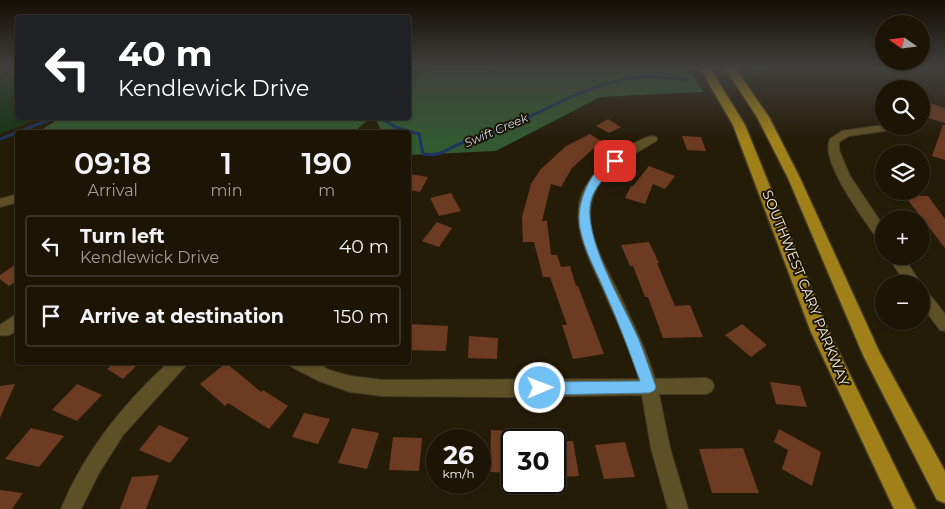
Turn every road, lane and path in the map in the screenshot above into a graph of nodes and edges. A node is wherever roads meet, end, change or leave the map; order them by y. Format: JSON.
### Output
{"nodes":[{"id":1,"x":719,"y":92,"type":"edge"},
{"id":2,"x":746,"y":92,"type":"edge"},
{"id":3,"x":875,"y":129,"type":"edge"},
{"id":4,"x":652,"y":139,"type":"dead end"},
{"id":5,"x":15,"y":199,"type":"edge"},
{"id":6,"x":0,"y":203,"type":"edge"},
{"id":7,"x":875,"y":224,"type":"edge"},
{"id":8,"x":930,"y":306,"type":"edge"},
{"id":9,"x":15,"y":322,"type":"edge"},
{"id":10,"x":945,"y":325,"type":"edge"},
{"id":11,"x":5,"y":330,"type":"dead end"},
{"id":12,"x":178,"y":365,"type":"edge"},
{"id":13,"x":304,"y":365,"type":"edge"},
{"id":14,"x":706,"y":386,"type":"dead end"},
{"id":15,"x":649,"y":387,"type":"junction"},
{"id":16,"x":945,"y":492,"type":"edge"},
{"id":17,"x":70,"y":509,"type":"edge"},
{"id":18,"x":678,"y":509,"type":"edge"},
{"id":19,"x":905,"y":509,"type":"edge"}],
"edges":[{"from":1,"to":19,"type":"main road","name":"SOUTHWEST CARY PARKWAY"},
{"from":2,"to":16,"type":"main road"},
{"from":3,"to":7,"type":"street"},
{"from":4,"to":15,"type":"street"},
{"from":5,"to":6,"type":"street"},
{"from":8,"to":10,"type":"street"},
{"from":9,"to":11,"type":"street"},
{"from":12,"to":17,"type":"street"},
{"from":13,"to":15,"type":"street"},
{"from":14,"to":15,"type":"street"},
{"from":15,"to":18,"type":"street"}]}
